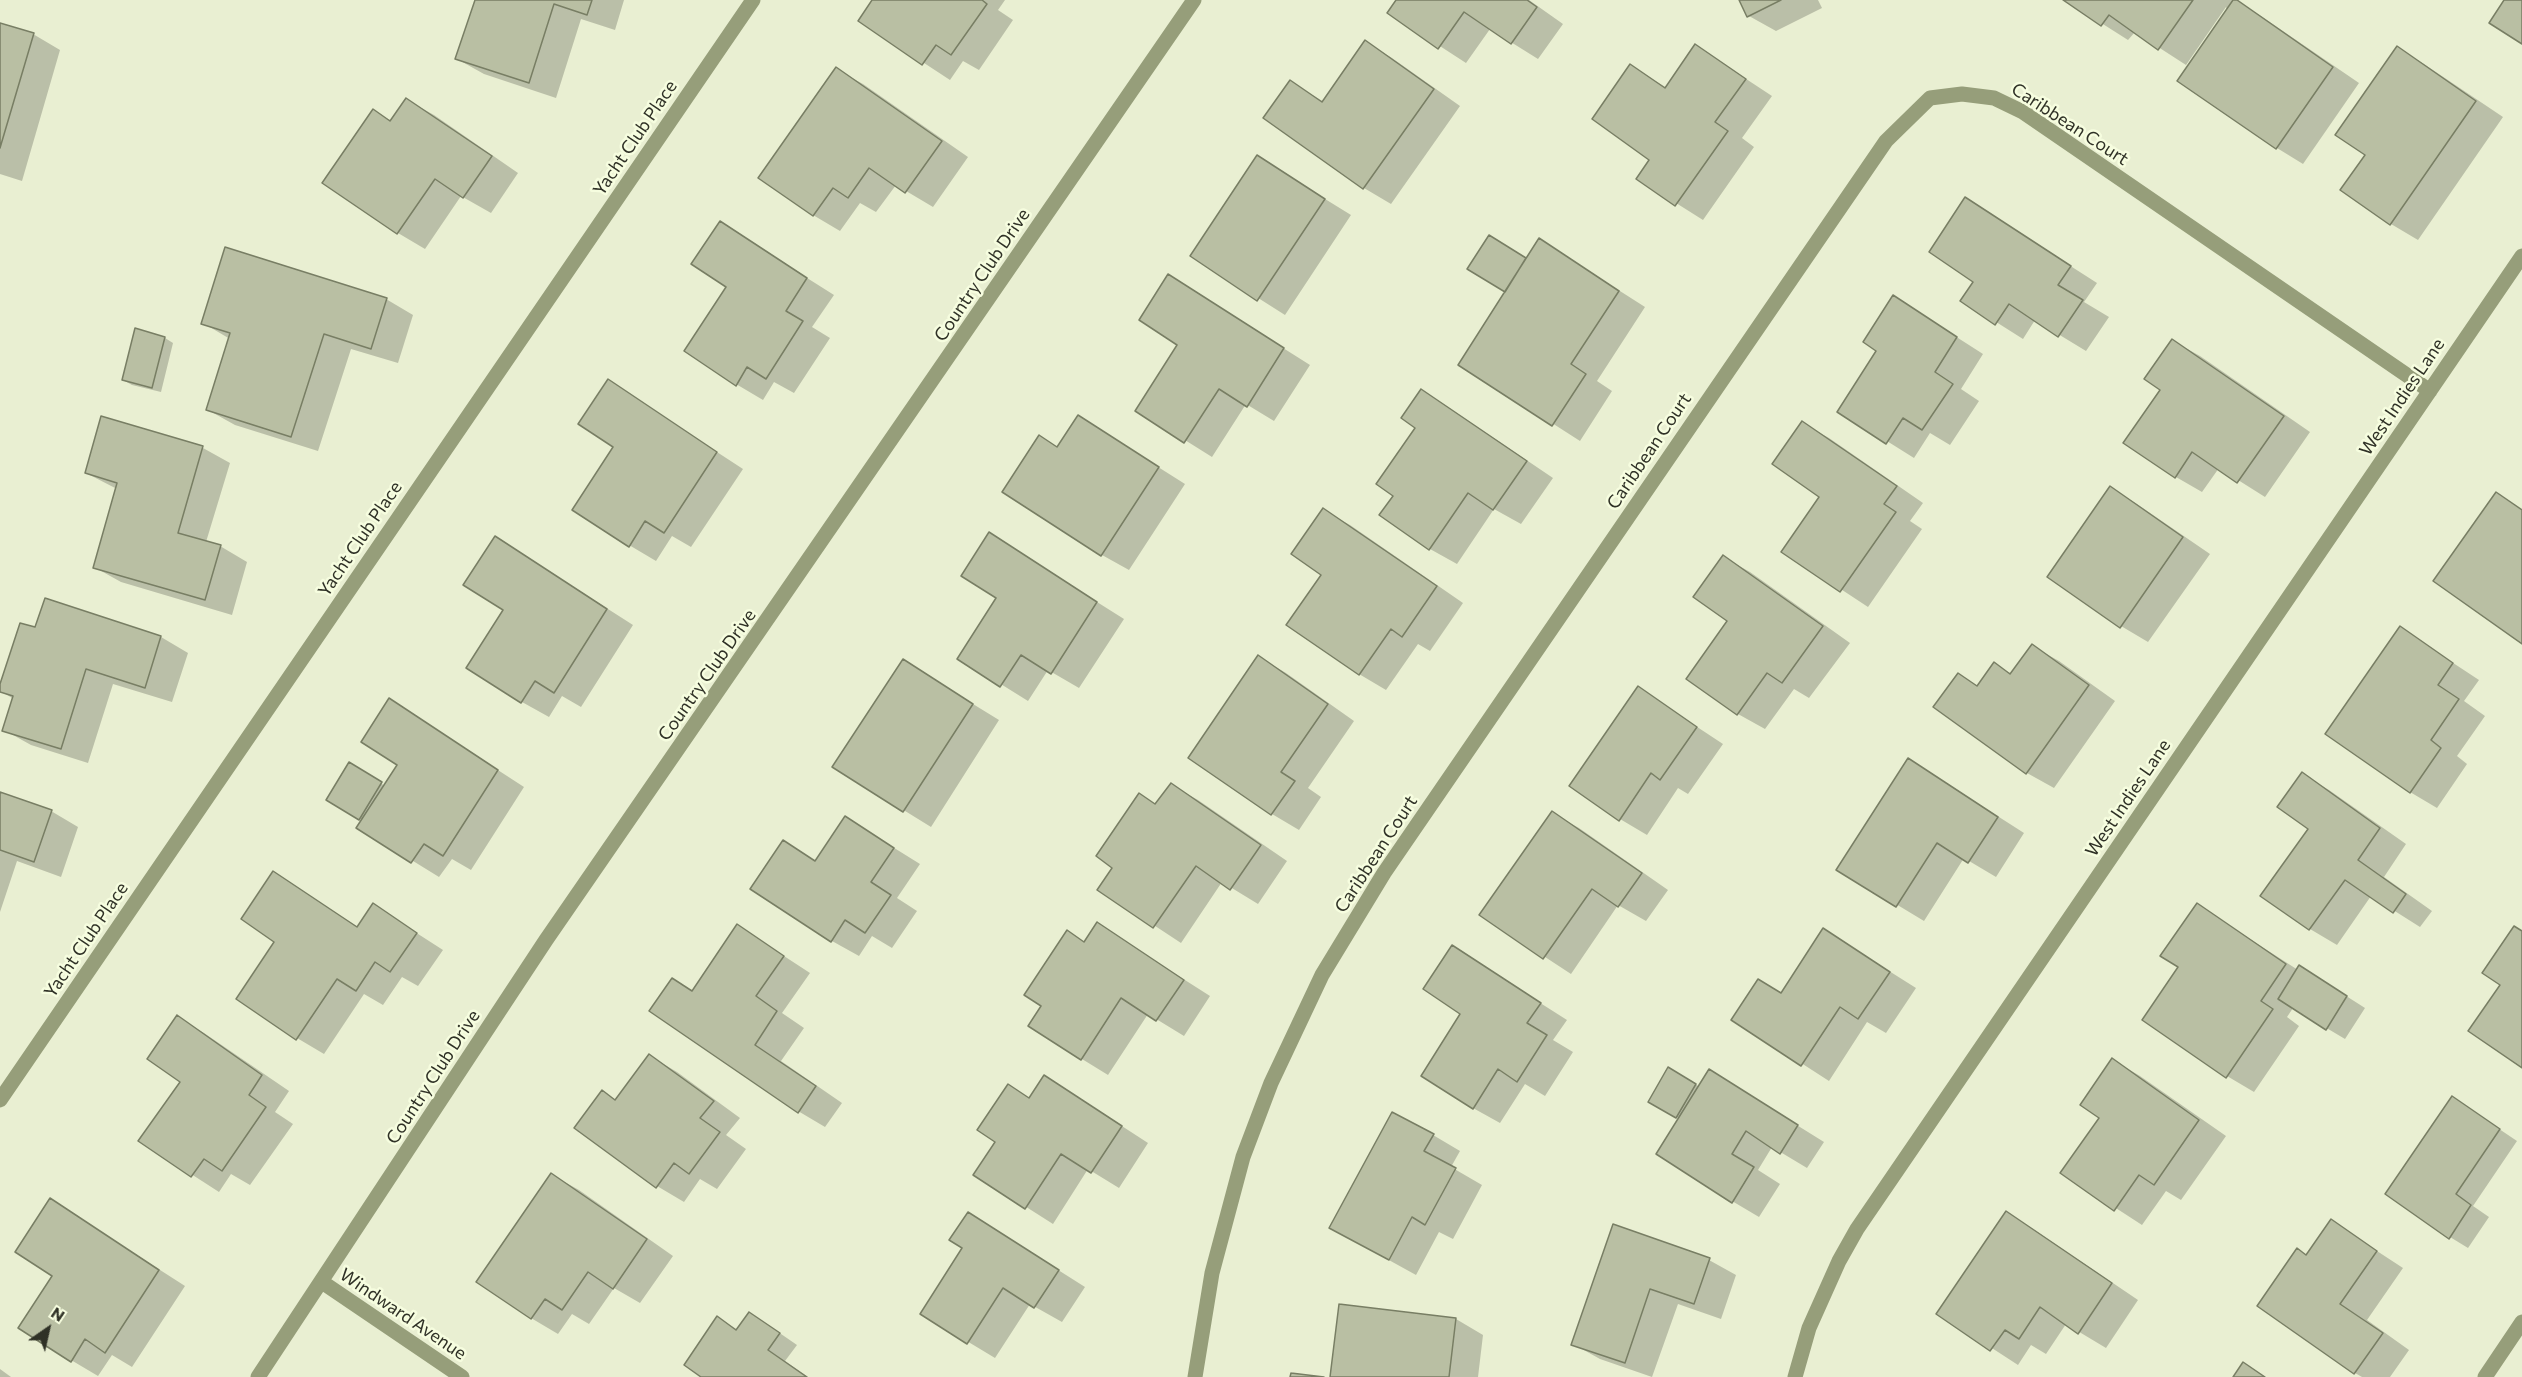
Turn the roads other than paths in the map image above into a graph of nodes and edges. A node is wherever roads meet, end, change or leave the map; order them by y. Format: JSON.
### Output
{"nodes":[{"id":1,"x":753,"y":0,"type":"edge"},
{"id":2,"x":1194,"y":0,"type":"edge"},
{"id":3,"x":2522,"y":256,"type":"edge"},
{"id":4,"x":2430,"y":391,"type":"junction"},
{"id":5,"x":0,"y":1100,"type":"edge"},
{"id":6,"x":322,"y":1282,"type":"junction"},
{"id":7,"x":2522,"y":1322,"type":"edge"},
{"id":8,"x":258,"y":1377,"type":"edge"},
{"id":9,"x":462,"y":1377,"type":"edge"},
{"id":10,"x":1195,"y":1377,"type":"edge"},
{"id":11,"x":1795,"y":1377,"type":"edge"},
{"id":12,"x":2485,"y":1377,"type":"edge"}],
"edges":[{"from":1,"to":5,"type":"street","name":"Yacht Club Place"},
{"from":2,"to":6,"type":"street","name":"Country Club Drive"},
{"from":3,"to":4,"type":"street","name":"West Indies Lane"},
{"from":4,"to":10,"type":"street","name":"Caribbean Court"},
{"from":4,"to":11,"type":"street","name":"West Indies Lane"},
{"from":6,"to":8,"type":"street","name":"Country Club Drive"},
{"from":6,"to":9,"type":"street","name":"Windward Avenue"},
{"from":7,"to":12,"type":"street"}]}
